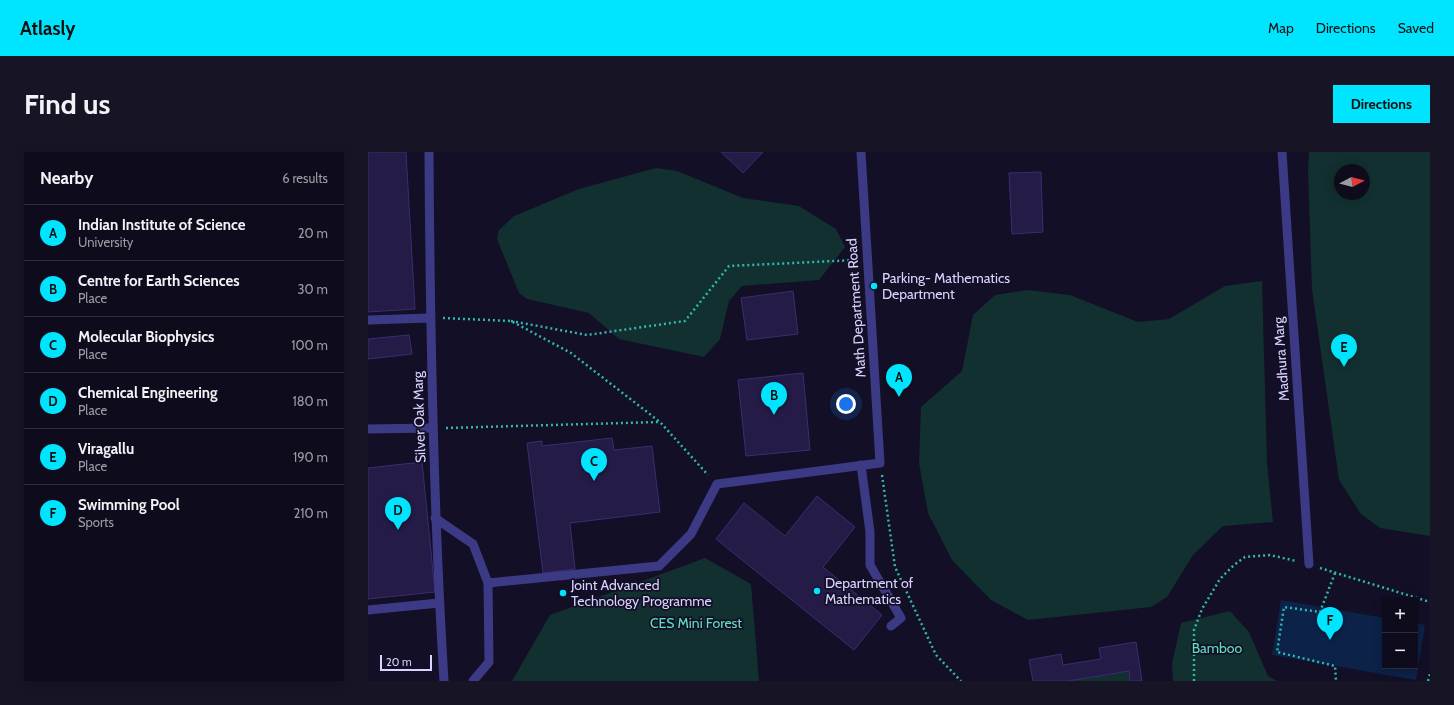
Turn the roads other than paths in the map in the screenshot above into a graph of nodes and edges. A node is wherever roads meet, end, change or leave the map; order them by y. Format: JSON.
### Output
{"nodes":[{"id":1,"x":429,"y":152,"type":"edge"},
{"id":2,"x":861,"y":152,"type":"edge"},
{"id":3,"x":1282,"y":152,"type":"edge"},
{"id":4,"x":430,"y":318,"type":"junction"},
{"id":5,"x":368,"y":320,"type":"edge"},
{"id":6,"x":433,"y":428,"type":"junction"},
{"id":7,"x":368,"y":429,"type":"edge"},
{"id":8,"x":861,"y":465,"type":"junction"},
{"id":9,"x":435,"y":518,"type":"junction"},
{"id":10,"x":1309,"y":564,"type":"road end"},
{"id":11,"x":488,"y":583,"type":"junction"},
{"id":12,"x":439,"y":603,"type":"junction"},
{"id":13,"x":368,"y":610,"type":"edge"},
{"id":14,"x":891,"y":626,"type":"dead end"},
{"id":15,"x":444,"y":681,"type":"edge"},
{"id":16,"x":473,"y":681,"type":"edge"}],
"edges":[{"from":1,"to":4,"type":"lane","name":"Silver Oak Marg"},
{"from":2,"to":8,"type":"lane","name":"Math Department Road"},
{"from":3,"to":10,"type":"lane","name":"Madhura Marg"},
{"from":4,"to":5,"type":"lane"},
{"from":4,"to":6,"type":"lane","name":"Silver Oak Marg"},
{"from":6,"to":7,"type":"lane"},
{"from":6,"to":9,"type":"lane","name":"Silver Oak Marg"},
{"from":8,"to":11,"type":"lane"},
{"from":8,"to":14,"type":"lane"},
{"from":9,"to":11,"type":"lane"},
{"from":9,"to":12,"type":"lane","name":"Silver Oak Marg"},
{"from":11,"to":16,"type":"lane"},
{"from":12,"to":13,"type":"lane"},
{"from":12,"to":15,"type":"lane","name":"Silver Oak Marg"}]}
